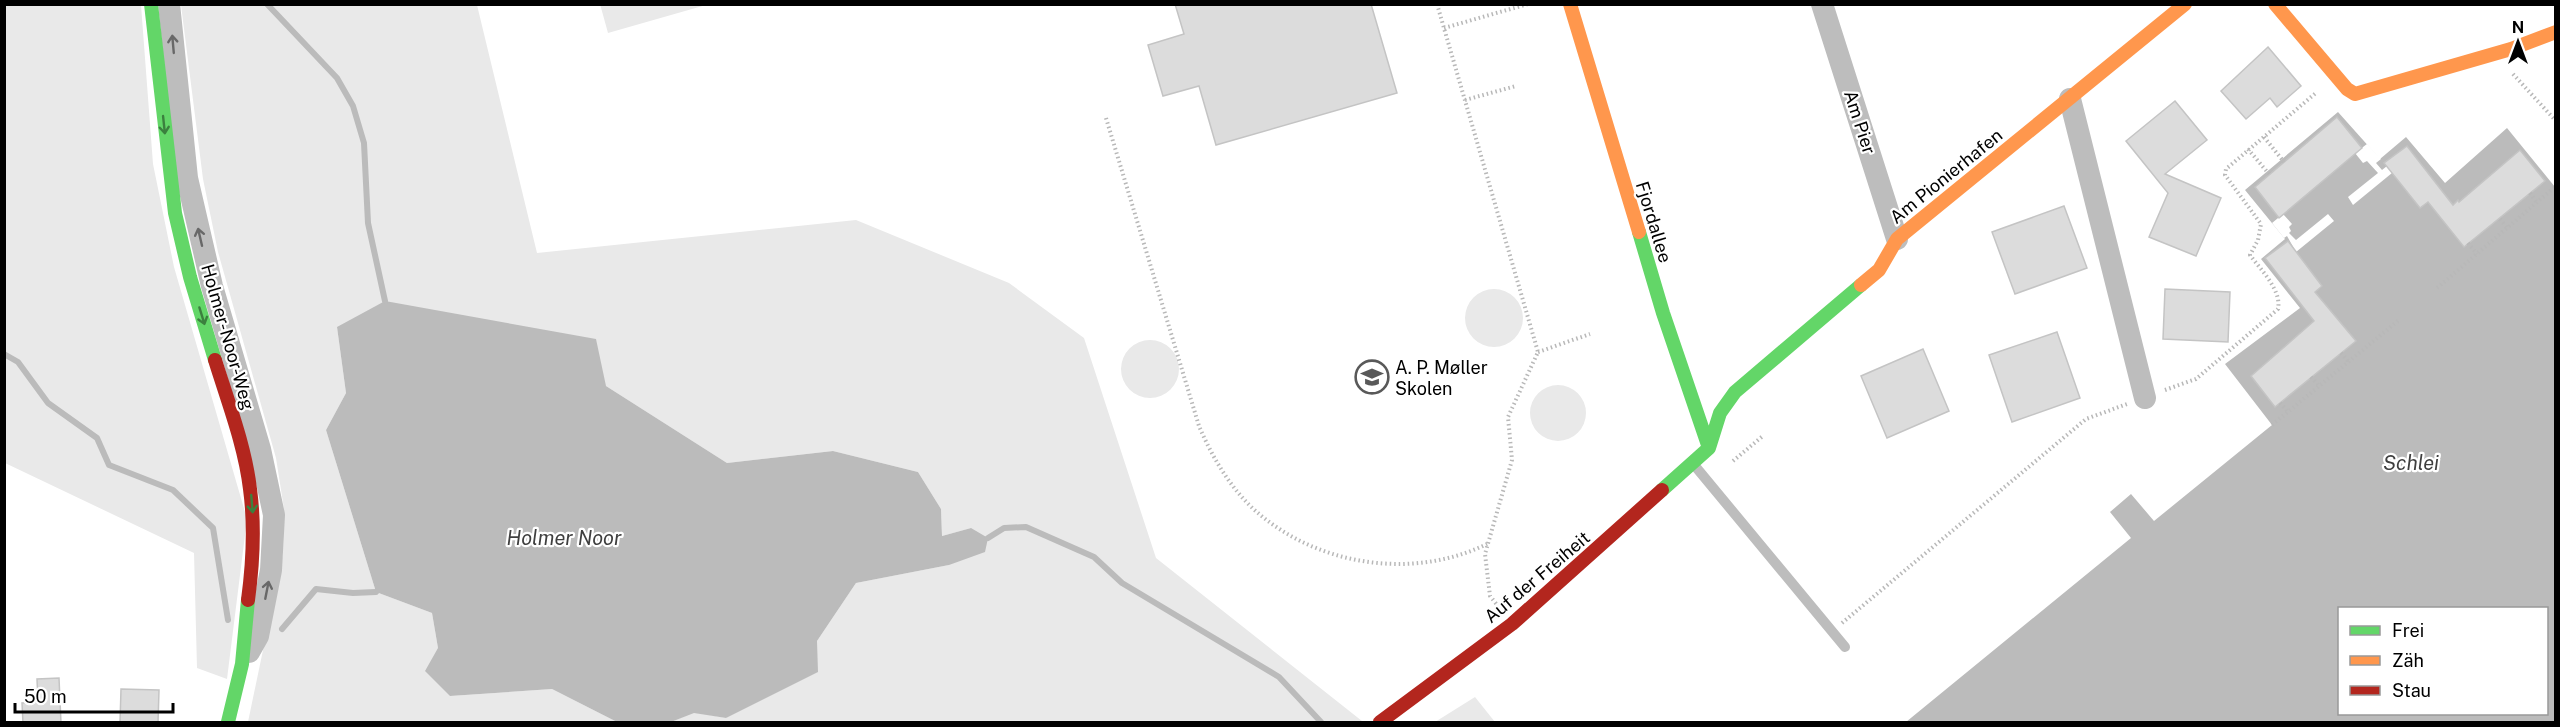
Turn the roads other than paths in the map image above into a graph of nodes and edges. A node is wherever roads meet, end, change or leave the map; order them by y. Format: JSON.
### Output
{"nodes":[{"id":1,"x":151,"y":4,"type":"edge"},
{"id":2,"x":169,"y":4,"type":"edge"},
{"id":3,"x":1570,"y":4,"type":"edge"},
{"id":4,"x":1822,"y":4,"type":"edge"},
{"id":5,"x":2185,"y":4,"type":"edge"},
{"id":6,"x":2275,"y":4,"type":"edge"},
{"id":7,"x":2556,"y":32,"type":"edge"},
{"id":8,"x":2070,"y":99,"type":"junction"},
{"id":9,"x":1897,"y":239,"type":"junction"},
{"id":10,"x":2145,"y":398,"type":"dead end"},
{"id":11,"x":1709,"y":448,"type":"junction"},
{"id":12,"x":1692,"y":464,"type":"junction"},
{"id":13,"x":1845,"y":647,"type":"dead end"},
{"id":14,"x":242,"y":664,"type":"junction"},
{"id":15,"x":228,"y":723,"type":"edge"},
{"id":16,"x":1380,"y":723,"type":"edge"}],
"edges":[{"from":1,"to":14,"type":"street","name":"Holmer-Noor-Weg","one_way":true},
{"from":14,"to":2,"type":"street","name":"Holmer-Noor-Weg","one_way":true},
{"from":3,"to":11,"type":"street","name":"Fjordallee"},
{"from":4,"to":9,"type":"street","name":"Am Pier"},
{"from":5,"to":8,"type":"street","name":"Am Pionierhafen"},
{"from":6,"to":7,"type":"street"},
{"from":8,"to":9,"type":"street","name":"Am Pionierhafen"},
{"from":8,"to":10,"type":"street"},
{"from":9,"to":11,"type":"street","name":"Am Pionierhafen"},
{"from":11,"to":12,"type":"street","name":"Auf der Freiheit"},
{"from":12,"to":13,"type":"lane"},
{"from":12,"to":16,"type":"street","name":"Auf der Freiheit"},
{"from":14,"to":15,"type":"street","name":"Holmer-Noor-Weg"}]}
